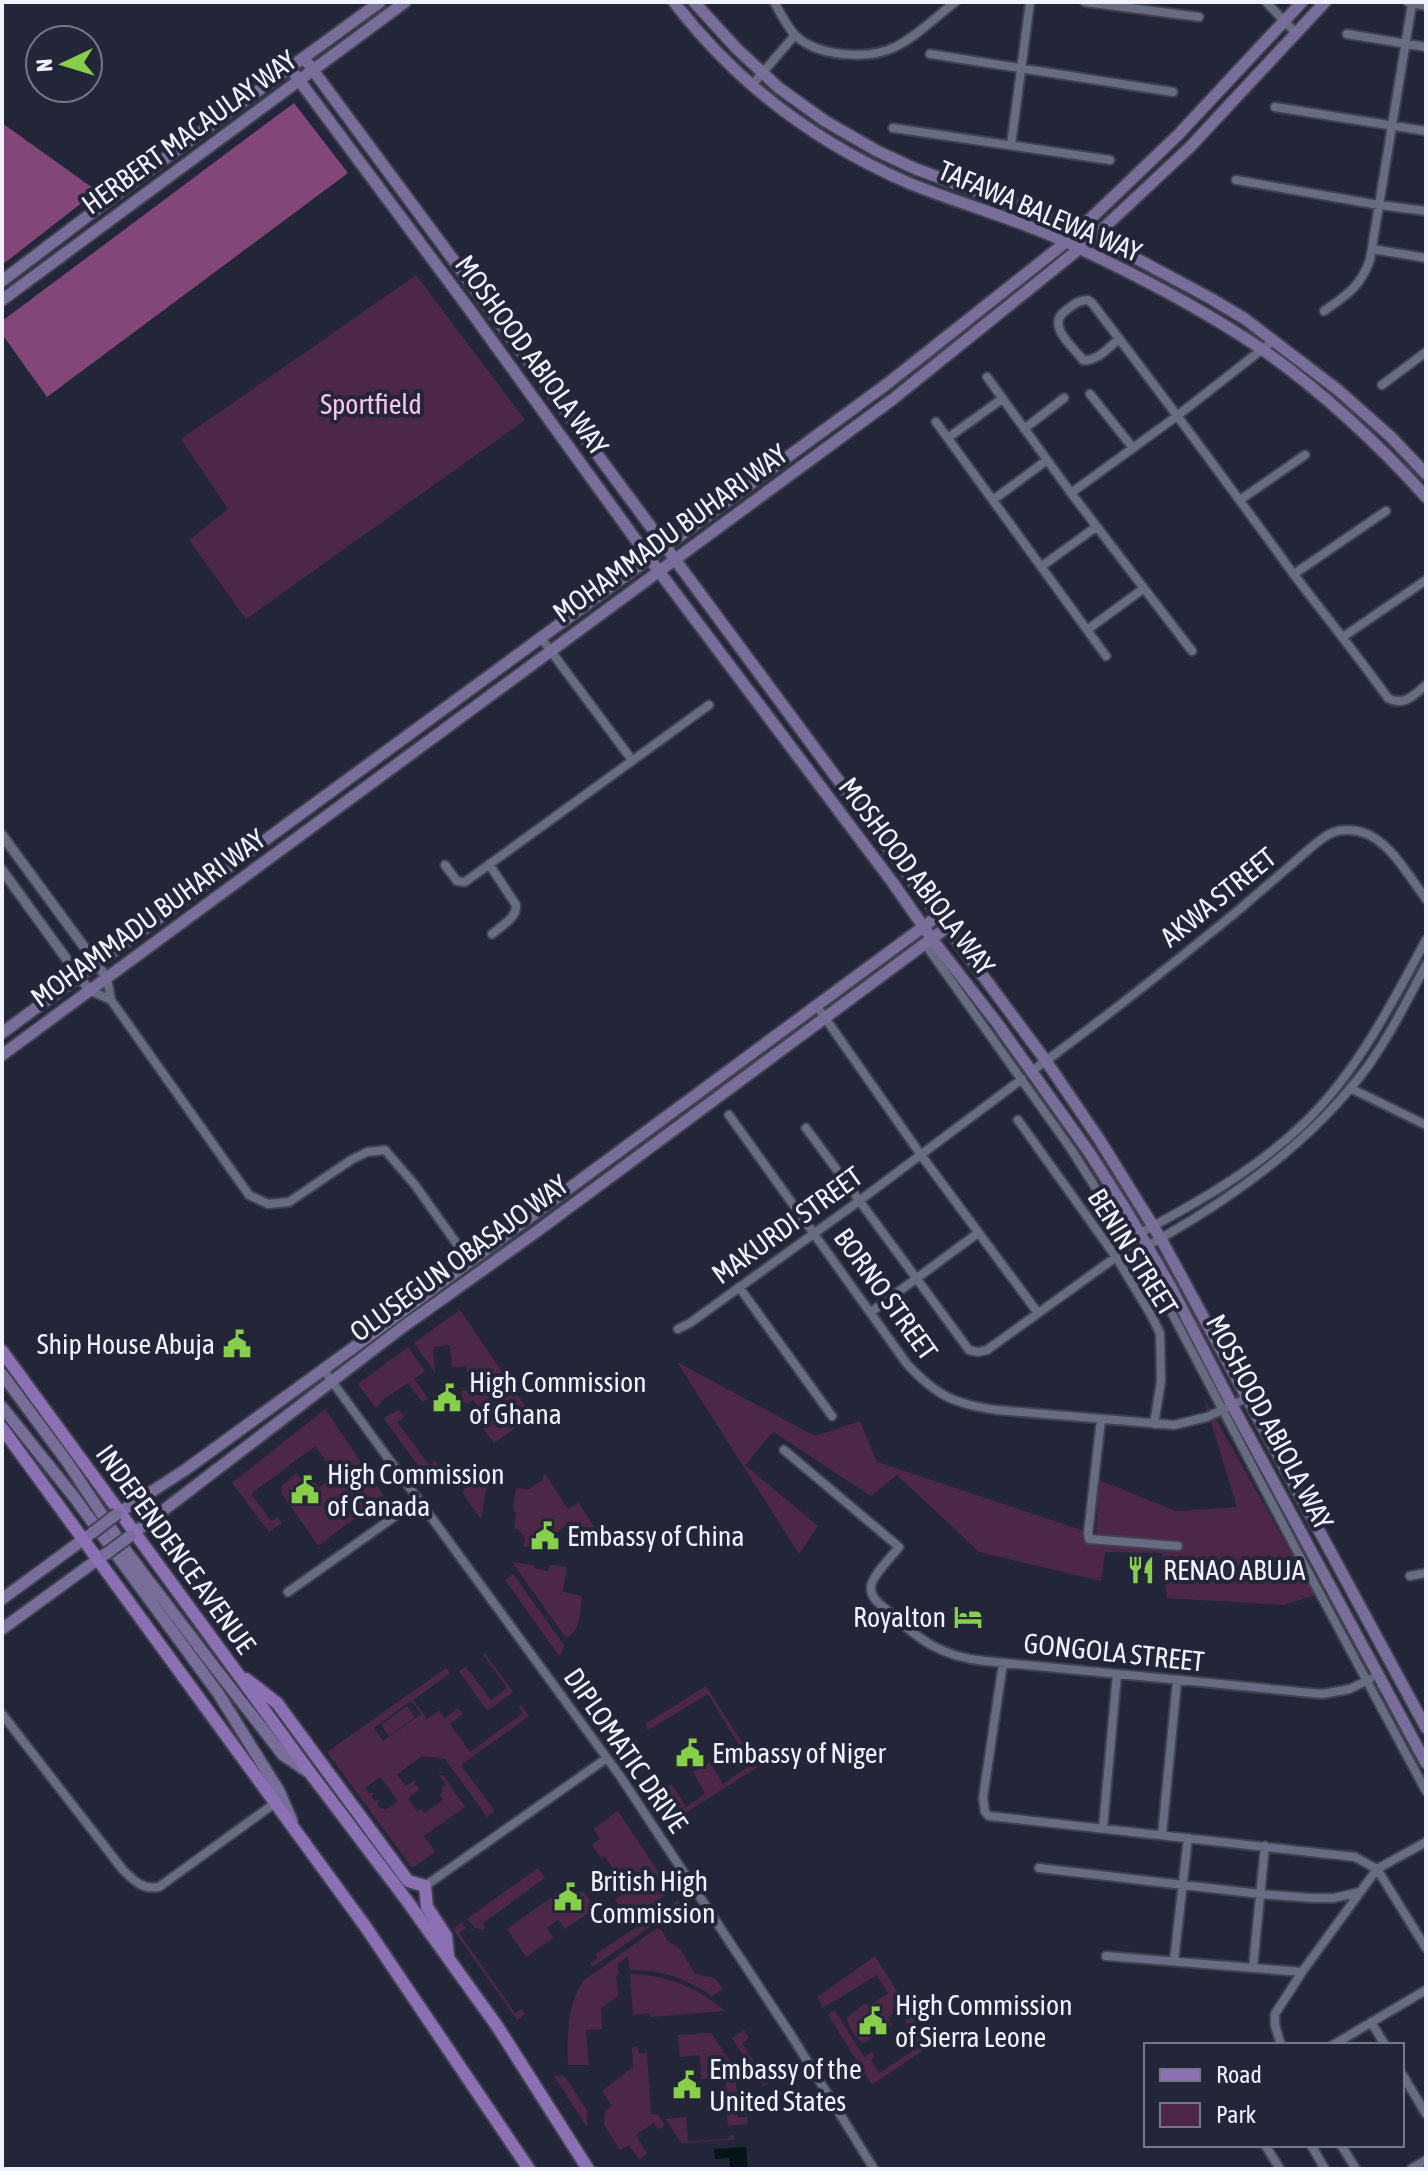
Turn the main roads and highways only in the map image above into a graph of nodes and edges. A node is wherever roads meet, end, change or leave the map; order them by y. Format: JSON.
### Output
{"nodes":[{"id":1,"x":380,"y":2,"type":"edge"},
{"id":2,"x":405,"y":2,"type":"edge"},
{"id":3,"x":674,"y":2,"type":"edge"},
{"id":4,"x":694,"y":2,"type":"edge"},
{"id":5,"x":1302,"y":2,"type":"edge"},
{"id":6,"x":1325,"y":2,"type":"edge"},
{"id":7,"x":304,"y":58,"type":"junction"},
{"id":8,"x":290,"y":68,"type":"junction"},
{"id":9,"x":314,"y":71,"type":"junction"},
{"id":10,"x":299,"y":81,"type":"junction"},
{"id":11,"x":1081,"y":229,"type":"junction"},
{"id":12,"x":1095,"y":236,"type":"junction"},
{"id":13,"x":1066,"y":242,"type":"junction"},
{"id":14,"x":1081,"y":249,"type":"junction"},
{"id":15,"x":2,"y":281,"type":"edge"},
{"id":16,"x":480,"y":296,"type":"junction"},
{"id":17,"x":2,"y":300,"type":"edge"},
{"id":18,"x":467,"y":306,"type":"junction"},
{"id":19,"x":1426,"y":476,"type":"edge"},
{"id":20,"x":1426,"y":497,"type":"edge"},
{"id":21,"x":665,"y":546,"type":"junction"},
{"id":22,"x":649,"y":558,"type":"junction"},
{"id":23,"x":674,"y":559,"type":"junction"},
{"id":24,"x":659,"y":570,"type":"junction"},
{"id":25,"x":938,"y":916,"type":"junction"},
{"id":26,"x":923,"y":927,"type":"junction"},
{"id":27,"x":946,"y":928,"type":"junction"},
{"id":28,"x":928,"y":942,"type":"junction"},
{"id":29,"x":2,"y":1033,"type":"edge"},
{"id":30,"x":2,"y":1055,"type":"edge"},
{"id":31,"x":420,"y":1297,"type":"junction"},
{"id":32,"x":428,"y":1309,"type":"junction"},
{"id":33,"x":2,"y":1351,"type":"edge"},
{"id":34,"x":2,"y":1374,"type":"edge"},
{"id":35,"x":2,"y":1407,"type":"edge"},
{"id":36,"x":2,"y":1428,"type":"edge"},
{"id":37,"x":185,"y":1470,"type":"junction"},
{"id":38,"x":196,"y":1485,"type":"junction"},
{"id":39,"x":118,"y":1513,"type":"junction"},
{"id":40,"x":133,"y":1534,"type":"junction"},
{"id":41,"x":88,"y":1536,"type":"junction"},
{"id":42,"x":102,"y":1556,"type":"junction"},
{"id":43,"x":2,"y":1599,"type":"edge"},
{"id":44,"x":2,"y":1629,"type":"edge"},
{"id":45,"x":237,"y":1673,"type":"junction"},
{"id":46,"x":1425,"y":1725,"type":"edge"},
{"id":47,"x":1426,"y":1763,"type":"edge"},
{"id":48,"x":311,"y":1774,"type":"junction"},
{"id":49,"x":295,"y":1829,"type":"junction"},
{"id":50,"x":449,"y":1959,"type":"junction"},
{"id":51,"x":529,"y":2169,"type":"edge"},
{"id":52,"x":588,"y":2169,"type":"edge"}],
"edges":[{"from":1,"to":7,"type":"main road","name":"HERBERT MACAULAY WAY"},
{"from":2,"to":9,"type":"main road","name":"HERBERT MACAULAY WAY"},
{"from":3,"to":13,"type":"main road","name":"TAFAWA BALEWA WAY"},
{"from":4,"to":11,"type":"main road","name":"TAFAWA BALEWA WAY"},
{"from":5,"to":11,"type":"main road","name":"MOHAMMADU BUHARI WAY"},
{"from":6,"to":12,"type":"main road","name":"MOHAMMADU BUHARI WAY"},
{"from":7,"to":8,"type":"main road","name":"HERBERT MACAULAY WAY"},
{"from":7,"to":9,"type":"main road","name":"MOSHOOD ABIOLA WAY"},
{"from":8,"to":10,"type":"main road","name":"MOSHOOD ABIOLA WAY"},
{"from":8,"to":15,"type":"main road","name":"HERBERT MACAULAY WAY"},
{"from":9,"to":10,"type":"main road","name":"HERBERT MACAULAY WAY"},
{"from":9,"to":16,"type":"main road","name":"MOSHOOD ABIOLA WAY"},
{"from":10,"to":17,"type":"main road","name":"HERBERT MACAULAY WAY"},
{"from":10,"to":18,"type":"main road","name":"MOSHOOD ABIOLA WAY"},
{"from":11,"to":12,"type":"main road","name":"TAFAWA BALEWA WAY"},
{"from":11,"to":13,"type":"main road","name":"MOHAMMADU BUHARI WAY"},
{"from":12,"to":14,"type":"main road","name":"MOHAMMADU BUHARI WAY"},
{"from":12,"to":19,"type":"main road","name":"TAFAWA BALEWA WAY"},
{"from":13,"to":14,"type":"main road","name":"TAFAWA BALEWA WAY"},
{"from":13,"to":21,"type":"main road","name":"MOHAMMADU BUHARI WAY"},
{"from":14,"to":20,"type":"main road","name":"TAFAWA BALEWA WAY"},
{"from":14,"to":23,"type":"main road","name":"MOHAMMADU BUHARI WAY"},
{"from":16,"to":18,"type":"main road"},
{"from":16,"to":21,"type":"main road","name":"MOSHOOD ABIOLA WAY"},
{"from":18,"to":22,"type":"main road","name":"MOSHOOD ABIOLA WAY"},
{"from":21,"to":22,"type":"main road","name":"MOHAMMADU BUHARI WAY"},
{"from":21,"to":23,"type":"main road","name":"MOSHOOD ABIOLA WAY"},
{"from":22,"to":24,"type":"main road","name":"MOSHOOD ABIOLA WAY"},
{"from":22,"to":29,"type":"main road","name":"MOHAMMADU BUHARI WAY"},
{"from":23,"to":24,"type":"main road","name":"MOHAMMADU BUHARI WAY"},
{"from":23,"to":25,"type":"main road","name":"MOSHOOD ABIOLA WAY"},
{"from":24,"to":26,"type":"main road","name":"MOSHOOD ABIOLA WAY"},
{"from":24,"to":30,"type":"main road","name":"MOHAMMADU BUHARI WAY"},
{"from":25,"to":26,"type":"main road","name":"OLUSEGUN OBASAJO WAY"},
{"from":25,"to":27,"type":"main road","name":"MOSHOOD ABIOLA WAY"},
{"from":26,"to":28,"type":"main road","name":"MOSHOOD ABIOLA WAY"},
{"from":26,"to":31,"type":"main road","name":"OLUSEGUN OBASAJO WAY"},
{"from":27,"to":28,"type":"main road","name":"OLUSEGUN OBASAJO WAY"},
{"from":27,"to":46,"type":"main road","name":"MOSHOOD ABIOLA WAY"},
{"from":28,"to":32,"type":"main road","name":"OLUSEGUN OBASAJO WAY"},
{"from":28,"to":47,"type":"main road","name":"MOSHOOD ABIOLA WAY"},
{"from":31,"to":32,"type":"main road"},
{"from":31,"to":37,"type":"main road","name":"OLUSEGUN OBASAJO WAY"},
{"from":32,"to":38,"type":"main road","name":"OLUSEGUN OBASAJO WAY"},
{"from":33,"to":39,"type":"main road","name":"INDEPENDENCE AVENUE"},
{"from":34,"to":48,"type":"main road","name":"INDEPENDENCE AVENUE"},
{"from":35,"to":49,"type":"main road","name":"INDEPENDENCE AVENUE"},
{"from":36,"to":41,"type":"main road","name":"INDEPENDENCE AVENUE"},
{"from":37,"to":38,"type":"main road"},
{"from":37,"to":39,"type":"main road","name":"OLUSEGUN OBASAJO WAY"},
{"from":38,"to":40,"type":"main road","name":"OLUSEGUN OBASAJO WAY"},
{"from":39,"to":40,"type":"main road","name":"INDEPENDENCE AVENUE"},
{"from":39,"to":41,"type":"main road","name":"OLUSEGUN OBASAJO WAY","bridge":true},
{"from":40,"to":42,"type":"main road","name":"OLUSEGUN OBASAJO WAY","bridge":true},
{"from":40,"to":45,"type":"main road","name":"INDEPENDENCE AVENUE"},
{"from":41,"to":42,"type":"main road","name":"INDEPENDENCE AVENUE"},
{"from":41,"to":43,"type":"main road","name":"OLUSEGUN OBASAJO WAY"},
{"from":42,"to":44,"type":"main road","name":"OLUSEGUN OBASAJO WAY"},
{"from":42,"to":49,"type":"main road","name":"INDEPENDENCE AVENUE"},
{"from":45,"to":48,"type":"main road","name":"INDEPENDENCE AVENUE"},
{"from":45,"to":50,"type":"main road"},
{"from":48,"to":50,"type":"main road","name":"INDEPENDENCE AVENUE"},
{"from":49,"to":51,"type":"main road","name":"INDEPENDENCE AVENUE"},
{"from":50,"to":52,"type":"main road","name":"INDEPENDENCE AVENUE"}]}
